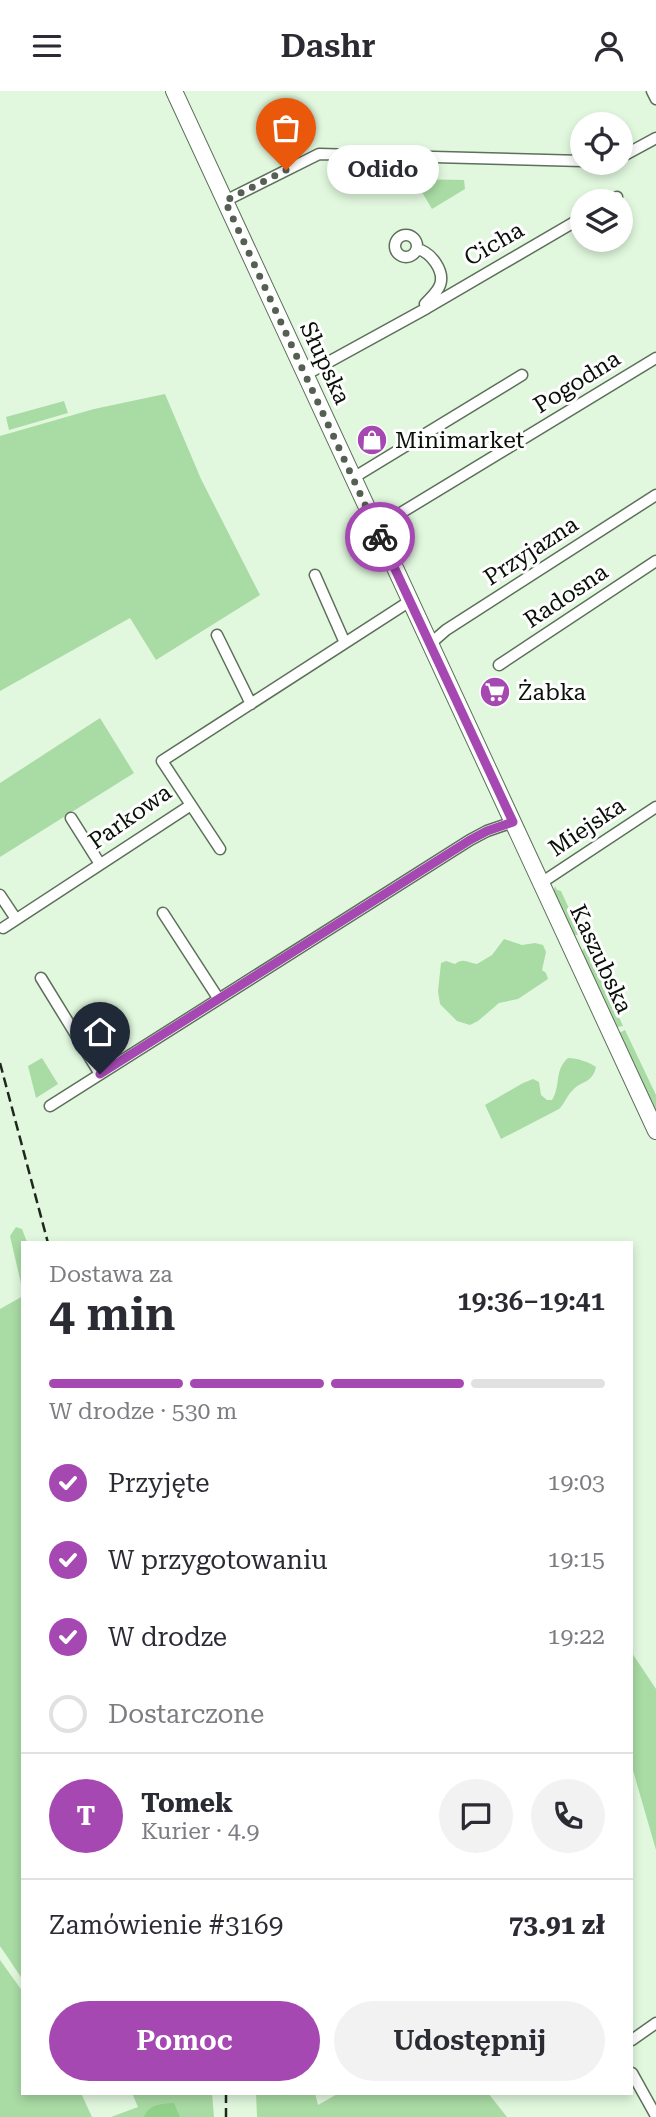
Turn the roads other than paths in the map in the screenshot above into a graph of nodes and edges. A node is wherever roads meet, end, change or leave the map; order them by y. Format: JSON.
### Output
{"nodes":[{"id":1,"x":174,"y":91,"type":"edge"},
{"id":2,"x":652,"y":91,"type":"edge"},
{"id":3,"x":656,"y":99,"type":"edge"},
{"id":4,"x":656,"y":138,"type":"edge"},
{"id":5,"x":633,"y":150,"type":"edge"},
{"id":6,"x":570,"y":161,"type":"edge"},
{"id":7,"x":225,"y":201,"type":"junction"},
{"id":8,"x":570,"y":225,"type":"edge"},
{"id":9,"x":417,"y":249,"type":"dead end"},
{"id":10,"x":427,"y":308,"type":"junction"},
{"id":11,"x":656,"y":358,"type":"edge"},
{"id":12,"x":305,"y":375,"type":"junction"},
{"id":13,"x":522,"y":375,"type":"dead end"},
{"id":14,"x":353,"y":478,"type":"junction"},
{"id":15,"x":656,"y":495,"type":"edge"},
{"id":16,"x":376,"y":529,"type":"junction"},
{"id":17,"x":656,"y":561,"type":"edge"},
{"id":18,"x":315,"y":575,"type":"dead end"},
{"id":19,"x":410,"y":601,"type":"junction"},
{"id":20,"x":217,"y":635,"type":"dead end"},
{"id":21,"x":345,"y":643,"type":"junction"},
{"id":22,"x":430,"y":644,"type":"junction"},
{"id":23,"x":499,"y":665,"type":"dead end"},
{"id":24,"x":251,"y":704,"type":"junction"},
{"id":25,"x":191,"y":805,"type":"junction"},
{"id":26,"x":656,"y":807,"type":"edge"},
{"id":27,"x":71,"y":818,"type":"dead end"},
{"id":28,"x":513,"y":822,"type":"junction"},
{"id":29,"x":220,"y":849,"type":"dead end"},
{"id":30,"x":100,"y":864,"type":"junction"},
{"id":31,"x":541,"y":883,"type":"junction"},
{"id":32,"x":0,"y":895,"type":"edge"},
{"id":33,"x":163,"y":912,"type":"dead end"},
{"id":34,"x":16,"y":919,"type":"junction"},
{"id":35,"x":2,"y":928,"type":"dead end"},
{"id":36,"x":41,"y":978,"type":"dead end"},
{"id":37,"x":218,"y":998,"type":"junction"},
{"id":38,"x":100,"y":1074,"type":"junction"},
{"id":39,"x":50,"y":1105,"type":"dead end"},
{"id":40,"x":656,"y":1131,"type":"edge"},
{"id":41,"x":656,"y":2024,"type":"edge"},
{"id":42,"x":633,"y":2039,"type":"edge"},
{"id":43,"x":633,"y":2075,"type":"edge"},
{"id":44,"x":656,"y":2116,"type":"edge"}],
"edges":[{"from":1,"to":7,"type":"main road","name":"Słupska"},
{"from":2,"to":3,"type":"street"},
{"from":4,"to":5,"type":"street"},
{"from":6,"to":7,"type":"street"},
{"from":7,"to":12,"type":"main road","name":"Słupska"},
{"from":8,"to":10,"type":"street","name":"Cicha"},
{"from":9,"to":10,"type":"street","name":"Cicha"},
{"from":10,"to":12,"type":"street","name":"Cicha"},
{"from":11,"to":16,"type":"street","name":"Pogodna"},
{"from":12,"to":14,"type":"main road","name":"Słupska"},
{"from":13,"to":14,"type":"street"},
{"from":14,"to":16,"type":"main road","name":"Słupska"},
{"from":15,"to":22,"type":"street","name":"Przyjazna"},
{"from":16,"to":19,"type":"main road","name":"Słupska"},
{"from":17,"to":23,"type":"street","name":"Radosna"},
{"from":18,"to":21,"type":"street"},
{"from":19,"to":21,"type":"street","name":"Parkowa"},
{"from":19,"to":22,"type":"main road","name":"Słupska"},
{"from":20,"to":24,"type":"street"},
{"from":21,"to":24,"type":"street","name":"Parkowa"},
{"from":22,"to":28,"type":"main road","name":"Słupska"},
{"from":24,"to":25,"type":"street","name":"Parkowa"},
{"from":25,"to":29,"type":"street"},
{"from":25,"to":30,"type":"street","name":"Parkowa"},
{"from":26,"to":31,"type":"street","name":"Miejska"},
{"from":27,"to":30,"type":"street"},
{"from":28,"to":31,"type":"main road","name":"Słupska"},
{"from":28,"to":37,"type":"street"},
{"from":30,"to":34,"type":"street","name":"Parkowa"},
{"from":31,"to":40,"type":"main road","name":"Kaszubska"},
{"from":32,"to":34,"type":"street"},
{"from":33,"to":37,"type":"street"},
{"from":34,"to":35,"type":"street","name":"Parkowa"},
{"from":36,"to":38,"type":"street"},
{"from":37,"to":38,"type":"street"},
{"from":38,"to":39,"type":"street"},
{"from":41,"to":42,"type":"street"},
{"from":43,"to":44,"type":"street"}]}
